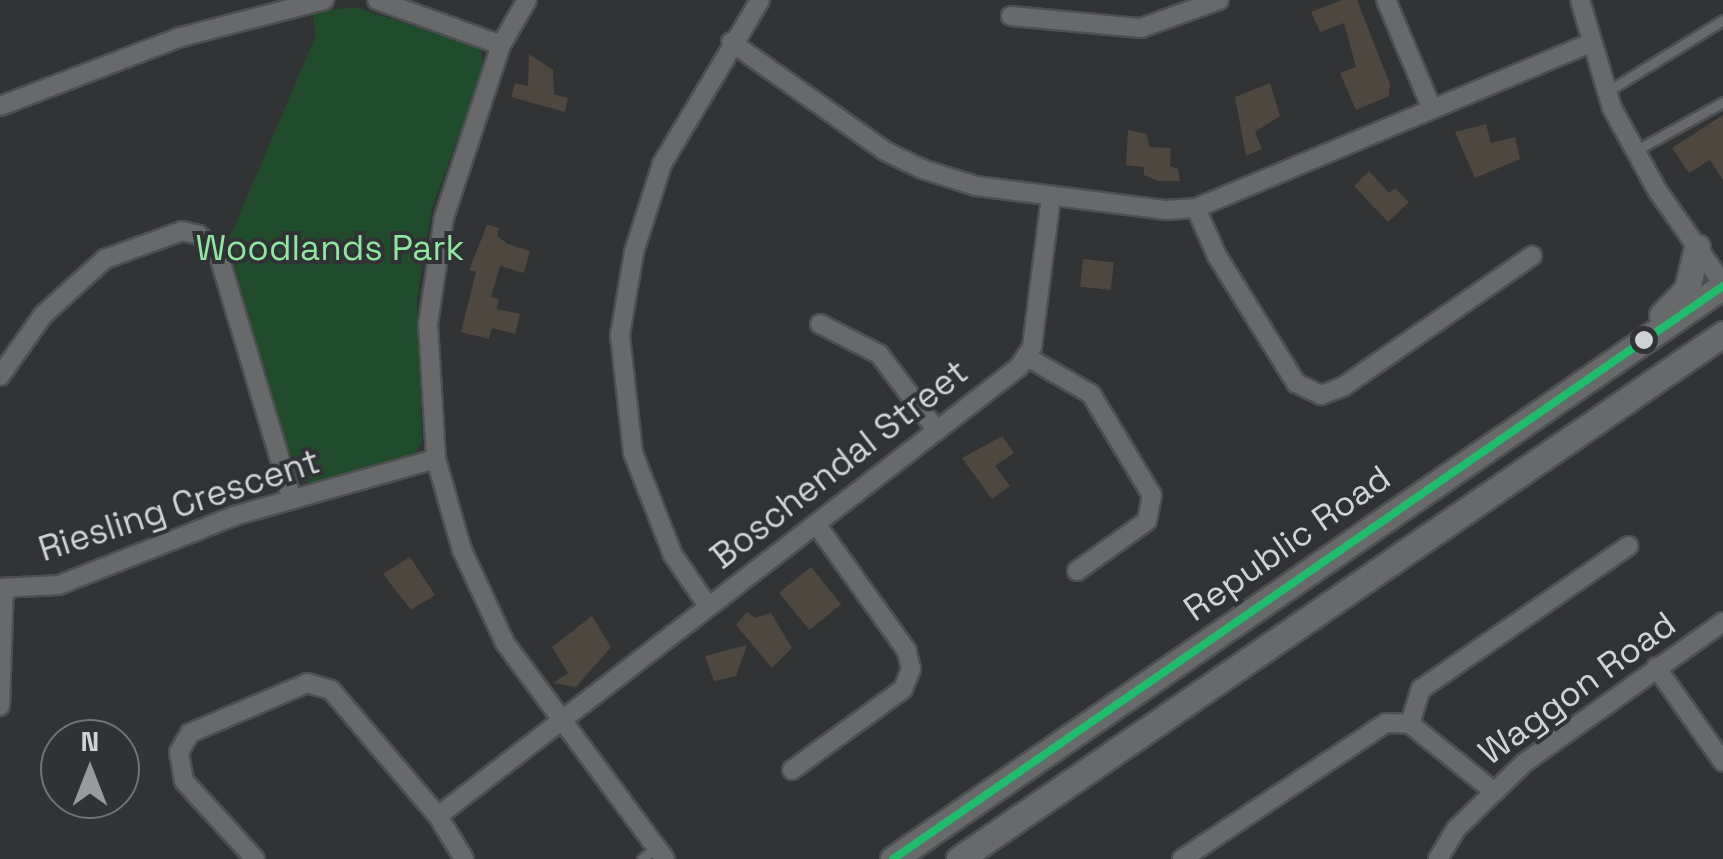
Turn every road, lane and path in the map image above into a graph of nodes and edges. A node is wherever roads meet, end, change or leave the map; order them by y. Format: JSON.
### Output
{"nodes":[{"id":1,"x":232,"y":0,"type":"edge"},
{"id":2,"x":324,"y":0,"type":"edge"},
{"id":3,"x":377,"y":0,"type":"edge"},
{"id":4,"x":527,"y":0,"type":"edge"},
{"id":5,"x":760,"y":0,"type":"edge"},
{"id":6,"x":1220,"y":0,"type":"edge"},
{"id":7,"x":1386,"y":0,"type":"edge"},
{"id":8,"x":1580,"y":0,"type":"edge"},
{"id":9,"x":1011,"y":16,"type":"dead end"},
{"id":10,"x":1723,"y":20,"type":"edge"},
{"id":11,"x":236,"y":21,"type":"junction"},
{"id":12,"x":731,"y":42,"type":"junction"},
{"id":13,"x":1590,"y":43,"type":"junction"},
{"id":14,"x":501,"y":45,"type":"junction"},
{"id":15,"x":1606,"y":92,"type":"junction"},
{"id":16,"x":1723,"y":102,"type":"edge"},
{"id":17,"x":0,"y":106,"type":"edge"},
{"id":18,"x":1432,"y":109,"type":"junction"},
{"id":19,"x":1635,"y":151,"type":"junction"},
{"id":20,"x":1051,"y":197,"type":"junction"},
{"id":21,"x":1196,"y":208,"type":"junction"},
{"id":22,"x":1697,"y":246,"type":"junction"},
{"id":23,"x":1532,"y":256,"type":"dead end"},
{"id":24,"x":1723,"y":285,"type":"edge"},
{"id":25,"x":820,"y":324,"type":"dead end"},
{"id":26,"x":1723,"y":334,"type":"edge"},
{"id":27,"x":1027,"y":357,"type":"junction"},
{"id":28,"x":1607,"y":365,"type":"junction"},
{"id":29,"x":0,"y":376,"type":"edge"},
{"id":30,"x":937,"y":431,"type":"junction"},
{"id":31,"x":436,"y":459,"type":"junction"},
{"id":32,"x":292,"y":499,"type":"junction"},
{"id":33,"x":816,"y":524,"type":"junction"},
{"id":34,"x":1628,"y":546,"type":"dead end"},
{"id":35,"x":1077,"y":571,"type":"dead end"},
{"id":36,"x":2,"y":588,"type":"edge"},
{"id":37,"x":708,"y":606,"type":"junction"},
{"id":38,"x":1723,"y":622,"type":"edge"},
{"id":39,"x":1656,"y":668,"type":"junction"},
{"id":40,"x":0,"y":706,"type":"edge"},
{"id":41,"x":560,"y":720,"type":"junction"},
{"id":42,"x":1410,"y":724,"type":"junction"},
{"id":43,"x":1723,"y":762,"type":"edge"},
{"id":44,"x":792,"y":770,"type":"dead end"},
{"id":45,"x":1492,"y":790,"type":"junction"},
{"id":46,"x":438,"y":816,"type":"junction"},
{"id":47,"x":654,"y":855,"type":"edge"},
{"id":48,"x":255,"y":859,"type":"edge"},
{"id":49,"x":464,"y":859,"type":"edge"},
{"id":50,"x":893,"y":859,"type":"edge"},
{"id":51,"x":960,"y":859,"type":"edge"},
{"id":52,"x":1182,"y":859,"type":"edge"},
{"id":53,"x":1438,"y":859,"type":"edge"}],
"edges":[{"from":1,"to":11,"type":"street"},
{"from":2,"to":11,"type":"street"},
{"from":3,"to":14,"type":"street"},
{"from":4,"to":14,"type":"street"},
{"from":5,"to":12,"type":"street"},
{"from":6,"to":9,"type":"street"},
{"from":7,"to":18,"type":"street"},
{"from":8,"to":13,"type":"street"},
{"from":10,"to":15,"type":"lane"},
{"from":11,"to":17,"type":"street"},
{"from":12,"to":20,"type":"street"},
{"from":12,"to":37,"type":"street"},
{"from":13,"to":15,"type":"street"},
{"from":13,"to":18,"type":"street"},
{"from":14,"to":31,"type":"street"},
{"from":15,"to":19,"type":"street"},
{"from":16,"to":19,"type":"lane"},
{"from":18,"to":21,"type":"street"},
{"from":19,"to":22,"type":"street"},
{"from":20,"to":21,"type":"street"},
{"from":20,"to":27,"type":"street"},
{"from":21,"to":23,"type":"street"},
{"from":22,"to":24,"type":"street"},
{"from":22,"to":28,"type":"main road"},
{"from":24,"to":28,"type":"main road","name":"Republic Road"},
{"from":25,"to":30,"type":"street"},
{"from":26,"to":51,"type":"main road"},
{"from":27,"to":30,"type":"street","name":"Boschendal Street"},
{"from":27,"to":35,"type":"street"},
{"from":28,"to":50,"type":"main road","name":"Republic Road"},
{"from":29,"to":32,"type":"street"},
{"from":30,"to":33,"type":"street","name":"Boschendal Street"},
{"from":31,"to":32,"type":"street","name":"Riesling Crescent"},
{"from":31,"to":41,"type":"street"},
{"from":32,"to":36,"type":"street","name":"Riesling Crescent"},
{"from":33,"to":37,"type":"street","name":"Boschendal Street"},
{"from":33,"to":44,"type":"street"},
{"from":34,"to":42,"type":"street"},
{"from":36,"to":40,"type":"street"},
{"from":37,"to":41,"type":"street","name":"Boschendal Street"},
{"from":38,"to":39,"type":"street","name":"Waggon Road"},
{"from":39,"to":43,"type":"street"},
{"from":39,"to":45,"type":"street","name":"Waggon Road"},
{"from":41,"to":46,"type":"street","name":"Boschendal Street"},
{"from":41,"to":47,"type":"street"},
{"from":42,"to":45,"type":"street"},
{"from":42,"to":52,"type":"street"},
{"from":45,"to":53,"type":"street","name":"Waggon Road"},
{"from":46,"to":48,"type":"street"},
{"from":46,"to":49,"type":"street"}]}
